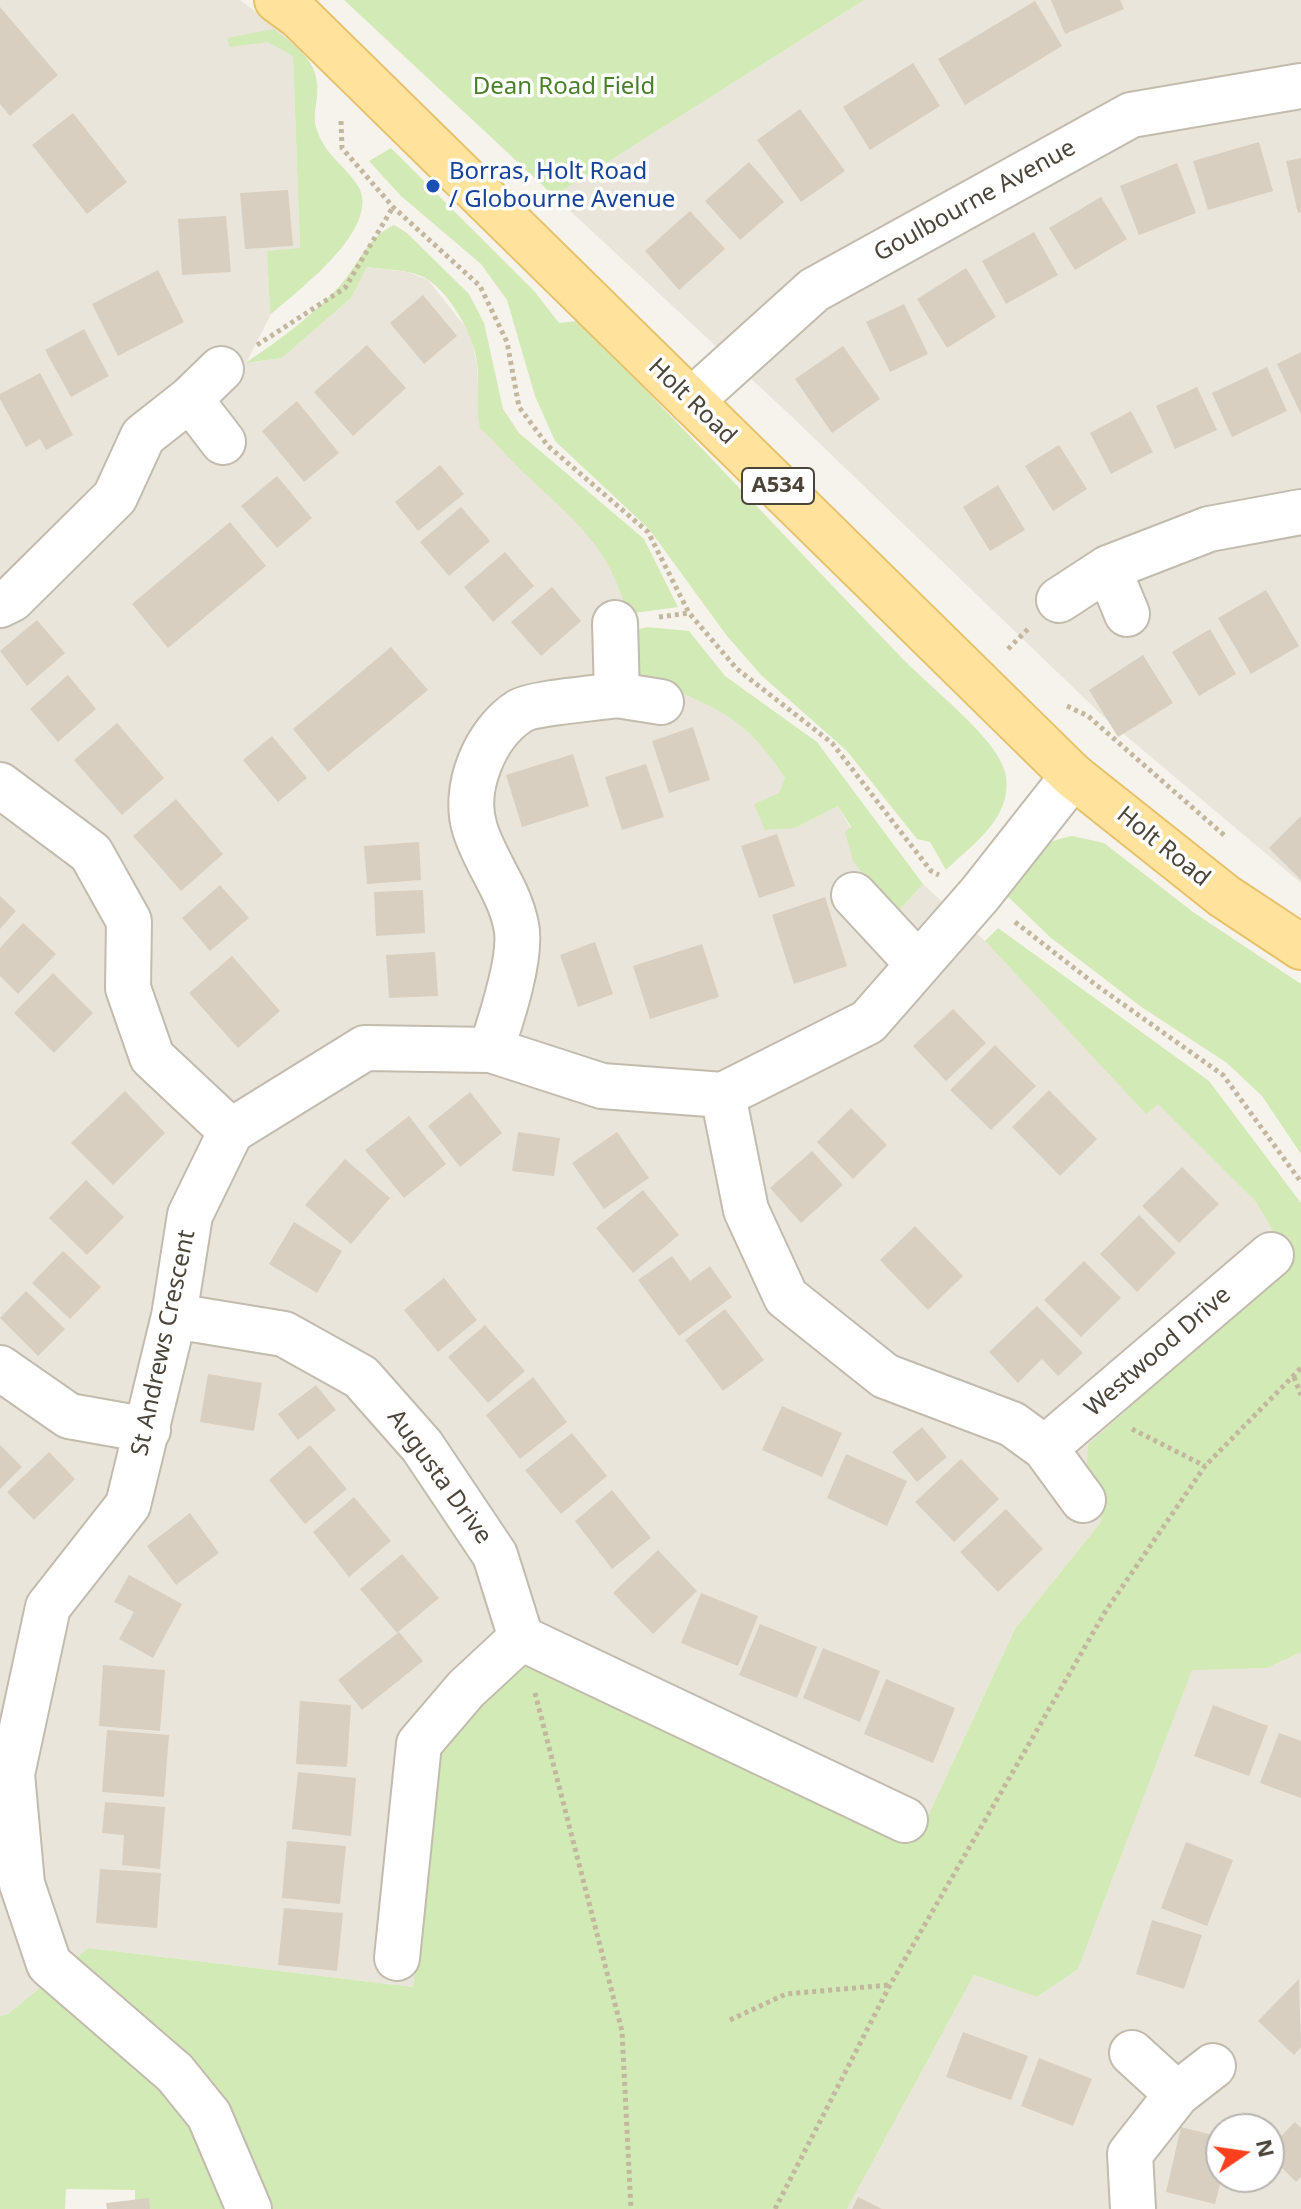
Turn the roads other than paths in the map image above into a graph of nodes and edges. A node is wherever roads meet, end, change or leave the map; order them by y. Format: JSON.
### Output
{"nodes":[{"id":1,"x":277,"y":0,"type":"edge"},
{"id":2,"x":1301,"y":86,"type":"edge"},
{"id":3,"x":221,"y":369,"type":"road end"},
{"id":4,"x":190,"y":399,"type":"junction"},
{"id":5,"x":691,"y":401,"type":"junction"},
{"id":6,"x":223,"y":442,"type":"dead end"},
{"id":7,"x":1301,"y":512,"type":"edge"},
{"id":8,"x":1108,"y":568,"type":"junction"},
{"id":9,"x":1059,"y":600,"type":"dead end"},
{"id":10,"x":0,"y":605,"type":"edge"},
{"id":11,"x":1127,"y":614,"type":"dead end"},
{"id":12,"x":615,"y":623,"type":"dead end"},
{"id":13,"x":617,"y":695,"type":"junction"},
{"id":14,"x":661,"y":702,"type":"dead end"},
{"id":15,"x":1073,"y":776,"type":"junction"},
{"id":16,"x":0,"y":785,"type":"edge"},
{"id":17,"x":854,"y":895,"type":"dead end"},
{"id":18,"x":1301,"y":947,"type":"edge"},
{"id":19,"x":918,"y":964,"type":"junction"},
{"id":20,"x":491,"y":1050,"type":"junction"},
{"id":21,"x":723,"y":1095,"type":"junction"},
{"id":22,"x":231,"y":1131,"type":"junction"},
{"id":23,"x":1271,"y":1255,"type":"dead end"},
{"id":24,"x":174,"y":1316,"type":"junction"},
{"id":25,"x":0,"y":1368,"type":"edge"},
{"id":26,"x":148,"y":1430,"type":"junction"},
{"id":27,"x":1045,"y":1448,"type":"junction"},
{"id":28,"x":1083,"y":1500,"type":"dead end"},
{"id":29,"x":521,"y":1638,"type":"junction"},
{"id":30,"x":6,"y":1773,"type":"edge"},
{"id":31,"x":905,"y":1820,"type":"dead end"},
{"id":32,"x":397,"y":1958,"type":"dead end"},
{"id":33,"x":1132,"y":2053,"type":"dead end"},
{"id":34,"x":1213,"y":2066,"type":"dead end"},
{"id":35,"x":1177,"y":2094,"type":"junction"},
{"id":36,"x":249,"y":2209,"type":"edge"},
{"id":37,"x":1133,"y":2209,"type":"edge"}],
"edges":[{"from":1,"to":5,"type":"main road","name":"Holt Road","number":"A534"},
{"from":2,"to":5,"type":"street","name":"Goulbourne Avenue"},
{"from":3,"to":4,"type":"street"},
{"from":4,"to":6,"type":"street"},
{"from":4,"to":10,"type":"street"},
{"from":5,"to":15,"type":"main road","name":"Holt Road","number":"A534"},
{"from":7,"to":8,"type":"street"},
{"from":8,"to":9,"type":"street"},
{"from":8,"to":11,"type":"street"},
{"from":12,"to":13,"type":"street"},
{"from":13,"to":14,"type":"street"},
{"from":13,"to":20,"type":"street"},
{"from":15,"to":18,"type":"main road","name":"Holt Road","number":"A534"},
{"from":15,"to":19,"type":"street"},
{"from":16,"to":22,"type":"street"},
{"from":17,"to":19,"type":"street"},
{"from":19,"to":21,"type":"street"},
{"from":20,"to":21,"type":"street"},
{"from":20,"to":22,"type":"street"},
{"from":21,"to":27,"type":"street"},
{"from":22,"to":24,"type":"street","name":"St Andrews Crescent"},
{"from":23,"to":27,"type":"street","name":"Westwood Drive"},
{"from":24,"to":26,"type":"street","name":"St Andrews Crescent"},
{"from":24,"to":29,"type":"street","name":"Augusta Drive"},
{"from":25,"to":26,"type":"street"},
{"from":26,"to":30,"type":"street","name":"St Andrews Crescent"},
{"from":27,"to":28,"type":"street"},
{"from":29,"to":31,"type":"street"},
{"from":29,"to":32,"type":"street"},
{"from":30,"to":36,"type":"street","name":"St Andrews Crescent"},
{"from":33,"to":35,"type":"street"},
{"from":34,"to":35,"type":"street"},
{"from":35,"to":37,"type":"street"}]}
